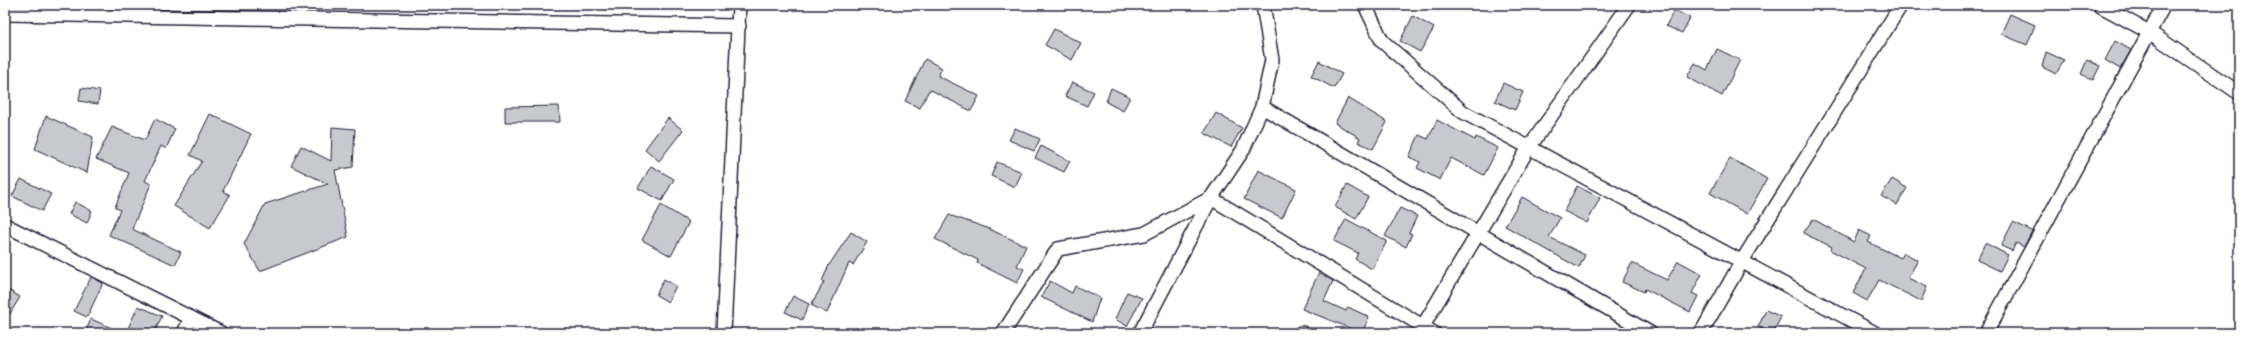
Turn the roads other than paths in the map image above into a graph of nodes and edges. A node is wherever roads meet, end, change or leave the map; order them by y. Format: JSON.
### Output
{"nodes":[{"id":1,"x":739,"y":5,"type":"edge"},
{"id":2,"x":1263,"y":5,"type":"edge"},
{"id":3,"x":1365,"y":5,"type":"edge"},
{"id":4,"x":1629,"y":5,"type":"edge"},
{"id":5,"x":1901,"y":5,"type":"edge"},
{"id":6,"x":2099,"y":5,"type":"edge"},
{"id":7,"x":2164,"y":5,"type":"edge"},
{"id":8,"x":259,"y":12,"type":"edge"},
{"id":9,"x":5,"y":14,"type":"edge"},
{"id":10,"x":739,"y":26,"type":"junction"},
{"id":11,"x":2149,"y":32,"type":"junction"},
{"id":12,"x":2239,"y":93,"type":"edge"},
{"id":13,"x":1262,"y":107,"type":"junction"},
{"id":14,"x":1528,"y":149,"type":"junction"},
{"id":15,"x":1211,"y":198,"type":"junction"},
{"id":16,"x":5,"y":225,"type":"edge"},
{"id":17,"x":1479,"y":233,"type":"junction"},
{"id":18,"x":1742,"y":261,"type":"junction"},
{"id":19,"x":192,"y":318,"type":"junction"},
{"id":20,"x":1423,"y":326,"type":"junction"},
{"id":21,"x":184,"y":333,"type":"edge"},
{"id":22,"x":221,"y":333,"type":"edge"},
{"id":23,"x":724,"y":333,"type":"edge"},
{"id":24,"x":1003,"y":333,"type":"edge"},
{"id":25,"x":1140,"y":333,"type":"edge"},
{"id":26,"x":1434,"y":333,"type":"edge"},
{"id":27,"x":1650,"y":333,"type":"edge"},
{"id":28,"x":1701,"y":333,"type":"edge"},
{"id":29,"x":1875,"y":333,"type":"edge"},
{"id":30,"x":1986,"y":333,"type":"edge"}],
"edges":[{"from":1,"to":10,"type":"street"},
{"from":2,"to":13,"type":"street"},
{"from":3,"to":14,"type":"street"},
{"from":4,"to":14,"type":"street"},
{"from":5,"to":18,"type":"street"},
{"from":6,"to":11,"type":"street"},
{"from":7,"to":11,"type":"street"},
{"from":8,"to":9,"type":"street"},
{"from":8,"to":10,"type":"street"},
{"from":10,"to":23,"type":"street"},
{"from":11,"to":12,"type":"street"},
{"from":11,"to":30,"type":"street"},
{"from":13,"to":15,"type":"street"},
{"from":13,"to":17,"type":"street"},
{"from":14,"to":17,"type":"street"},
{"from":14,"to":18,"type":"street"},
{"from":15,"to":20,"type":"street"},
{"from":15,"to":24,"type":"street"},
{"from":15,"to":25,"type":"street"},
{"from":16,"to":19,"type":"street"},
{"from":17,"to":20,"type":"street"},
{"from":17,"to":27,"type":"street"},
{"from":18,"to":28,"type":"street"},
{"from":18,"to":29,"type":"street"},
{"from":19,"to":21,"type":"street"},
{"from":19,"to":22,"type":"street"},
{"from":20,"to":26,"type":"street"}]}
